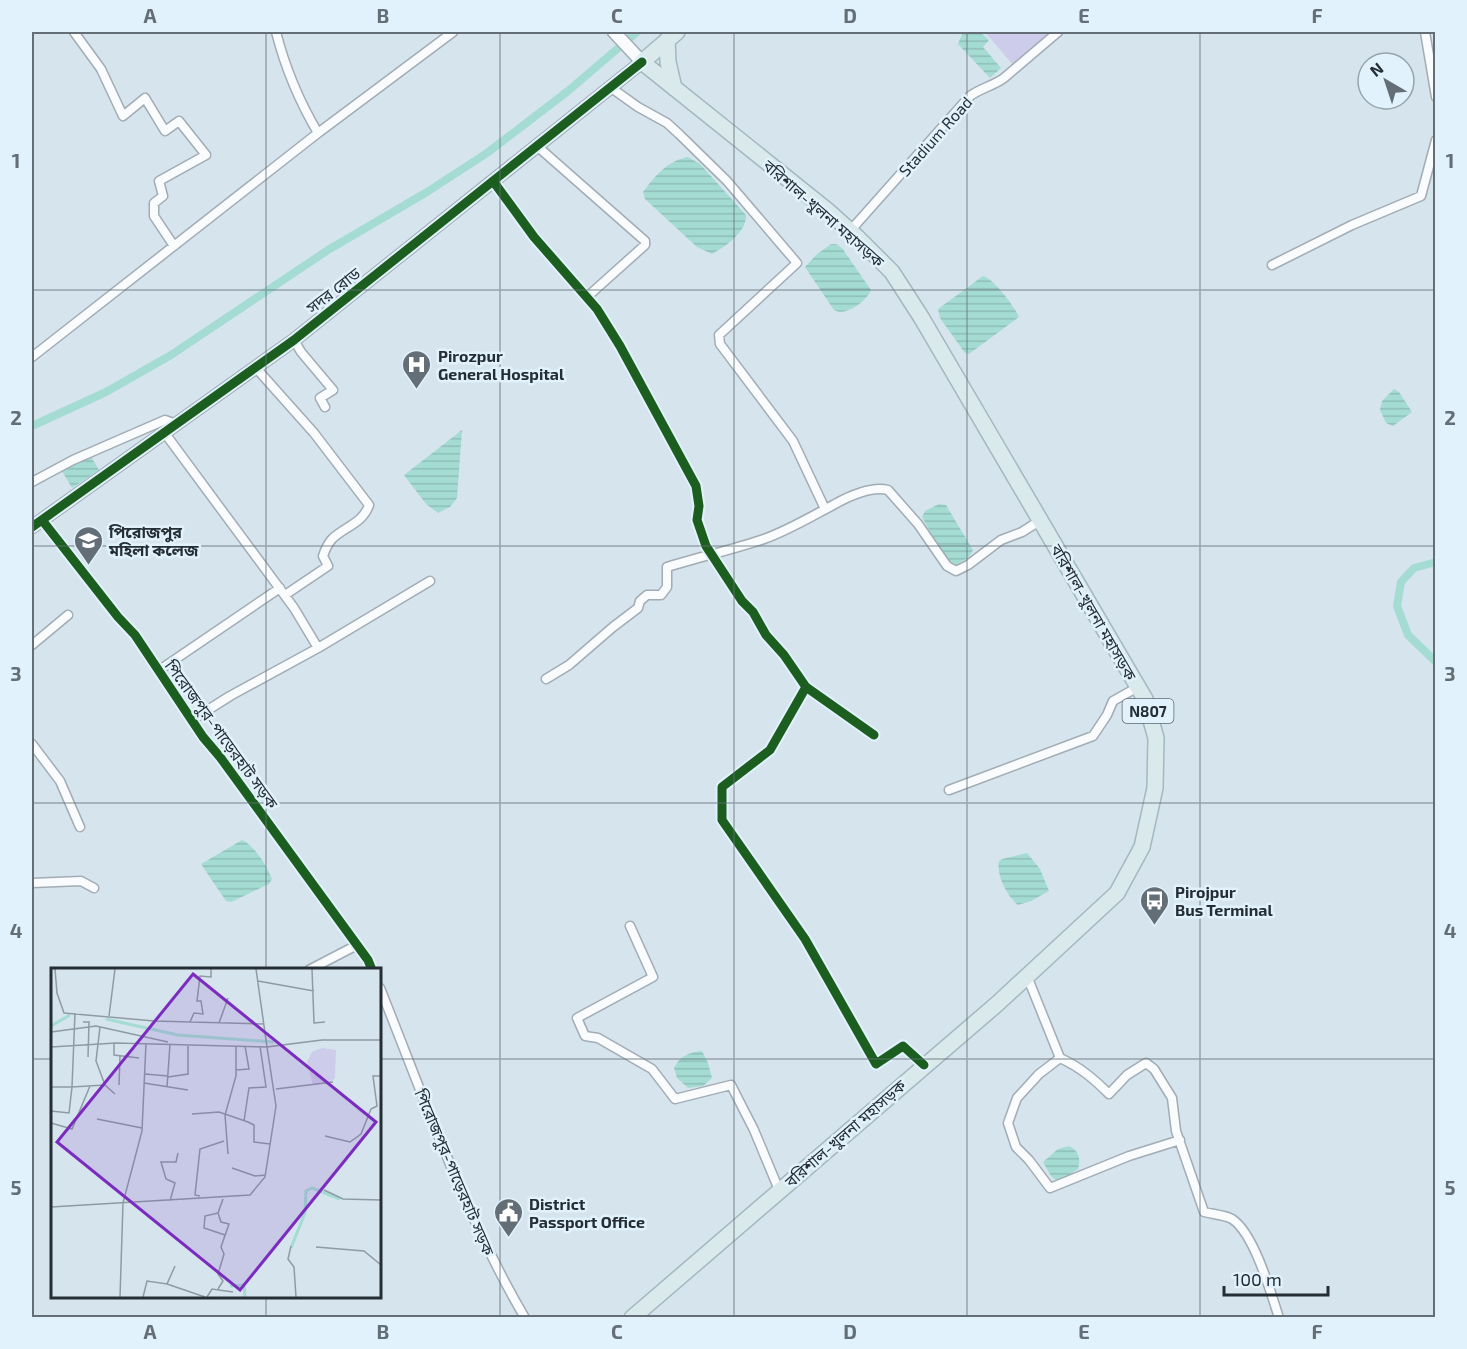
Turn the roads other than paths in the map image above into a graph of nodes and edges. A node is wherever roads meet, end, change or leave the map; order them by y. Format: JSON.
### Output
{"nodes":[{"id":1,"x":74,"y":32,"type":"edge"},
{"id":2,"x":276,"y":32,"type":"edge"},
{"id":3,"x":453,"y":32,"type":"edge"},
{"id":4,"x":614,"y":32,"type":"edge"},
{"id":5,"x":1058,"y":32,"type":"edge"},
{"id":6,"x":1425,"y":32,"type":"edge"},
{"id":7,"x":672,"y":36,"type":"edge"},
{"id":8,"x":637,"y":57,"type":"junction"},
{"id":9,"x":610,"y":87,"type":"junction"},
{"id":10,"x":674,"y":88,"type":"junction"},
{"id":11,"x":1436,"y":97,"type":"edge"},
{"id":12,"x":318,"y":133,"type":"junction"},
{"id":13,"x":1436,"y":140,"type":"edge"},
{"id":14,"x":537,"y":146,"type":"junction"},
{"id":15,"x":493,"y":182,"type":"junction"},
{"id":16,"x":850,"y":231,"type":"junction"},
{"id":17,"x":174,"y":246,"type":"junction"},
{"id":18,"x":1272,"y":265,"type":"dead end"},
{"id":19,"x":587,"y":297,"type":"junction"},
{"id":20,"x":294,"y":340,"type":"junction"},
{"id":21,"x":32,"y":357,"type":"edge"},
{"id":22,"x":256,"y":368,"type":"junction"},
{"id":23,"x":325,"y":407,"type":"dead end"},
{"id":24,"x":176,"y":424,"type":"junction"},
{"id":25,"x":164,"y":432,"type":"junction"},
{"id":26,"x":32,"y":482,"type":"edge"},
{"id":27,"x":825,"y":509,"type":"junction"},
{"id":28,"x":1041,"y":520,"type":"junction"},
{"id":29,"x":37,"y":524,"type":"edge"},
{"id":30,"x":711,"y":556,"type":"junction"},
{"id":31,"x":430,"y":580,"type":"dead end"},
{"id":32,"x":282,"y":592,"type":"junction"},
{"id":33,"x":68,"y":615,"type":"dead end"},
{"id":34,"x":32,"y":645,"type":"edge"},
{"id":35,"x":318,"y":648,"type":"junction"},
{"id":36,"x":158,"y":671,"type":"junction"},
{"id":37,"x":546,"y":679,"type":"dead end"},
{"id":38,"x":806,"y":687,"type":"junction"},
{"id":39,"x":1138,"y":687,"type":"junction"},
{"id":40,"x":192,"y":720,"type":"junction"},
{"id":41,"x":874,"y":735,"type":"dead end"},
{"id":42,"x":32,"y":744,"type":"edge"},
{"id":43,"x":949,"y":790,"type":"dead end"},
{"id":44,"x":80,"y":827,"type":"dead end"},
{"id":45,"x":32,"y":884,"type":"edge"},
{"id":46,"x":94,"y":888,"type":"dead end"},
{"id":47,"x":630,"y":926,"type":"dead end"},
{"id":48,"x":357,"y":945,"type":"junction"},
{"id":49,"x":311,"y":968,"type":"edge"},
{"id":50,"x":372,"y":968,"type":"edge"},
{"id":51,"x":1028,"y":976,"type":"junction"},
{"id":52,"x":381,"y":991,"type":"edge"},
{"id":53,"x":1060,"y":1058,"type":"junction"},
{"id":54,"x":924,"y":1065,"type":"junction"},
{"id":55,"x":1180,"y":1140,"type":"junction"},
{"id":56,"x":779,"y":1190,"type":"junction"},
{"id":57,"x":525,"y":1317,"type":"edge"},
{"id":58,"x":632,"y":1317,"type":"edge"},
{"id":59,"x":1278,"y":1317,"type":"edge"}],
"edges":[{"from":1,"to":17,"type":"street"},
{"from":2,"to":12,"type":"street"},
{"from":3,"to":12,"type":"street"},
{"from":4,"to":8,"type":"street"},
{"from":5,"to":16,"type":"street","name":"Stadium Road"},
{"from":6,"to":11,"type":"street"},
{"from":7,"to":8,"type":"highway"},
{"from":7,"to":10,"type":"highway"},
{"from":8,"to":9,"type":"street","name":"সদর রোড"},
{"from":8,"to":10,"type":"highway","name":"বরিশাল-খুলনা মহাসড়ক","number":"N807"},
{"from":9,"to":14,"type":"street","name":"সদর রোড"},
{"from":9,"to":27,"type":"street"},
{"from":10,"to":16,"type":"highway","name":"বরিশাল-খুলনা মহাসড়ক","number":"N807"},
{"from":12,"to":17,"type":"street"},
{"from":13,"to":18,"type":"street"},
{"from":14,"to":15,"type":"street","name":"সদর রোড"},
{"from":14,"to":19,"type":"street"},
{"from":15,"to":19,"type":"street"},
{"from":15,"to":20,"type":"street","name":"সদর রোড"},
{"from":16,"to":28,"type":"highway","name":"বরিশাল-খুলনা মহাসড়ক","number":"N807"},
{"from":17,"to":21,"type":"street"},
{"from":19,"to":30,"type":"street"},
{"from":20,"to":22,"type":"street","name":"সদর রোড"},
{"from":20,"to":23,"type":"street"},
{"from":22,"to":24,"type":"street","name":"সদর রোড"},
{"from":22,"to":32,"type":"street"},
{"from":24,"to":25,"type":"street","name":"সদর রোড"},
{"from":24,"to":26,"type":"street"},
{"from":25,"to":29,"type":"street","name":"সদর রোড"},
{"from":25,"to":32,"type":"street"},
{"from":27,"to":28,"type":"street"},
{"from":27,"to":30,"type":"street"},
{"from":28,"to":39,"type":"highway","name":"বরিশাল-খুলনা মহাসড়ক","number":"N807"},
{"from":29,"to":36,"type":"street","name":"পিরোজপুর-পাড়েরহাট সড়ক"},
{"from":30,"to":37,"type":"street"},
{"from":30,"to":38,"type":"street"},
{"from":31,"to":35,"type":"street"},
{"from":32,"to":35,"type":"street"},
{"from":32,"to":36,"type":"street"},
{"from":33,"to":34,"type":"street"},
{"from":35,"to":40,"type":"street"},
{"from":36,"to":40,"type":"street","name":"পিরোজপুর-পাড়েরহাট সড়ক"},
{"from":38,"to":41,"type":"street"},
{"from":38,"to":54,"type":"street"},
{"from":39,"to":43,"type":"street"},
{"from":39,"to":51,"type":"highway","name":"বরিশাল-খুলনা মহাসড়ক","number":"N807"},
{"from":40,"to":48,"type":"street","name":"পিরোজপুর-পাড়েরহাট সড়ক"},
{"from":42,"to":44,"type":"street"},
{"from":45,"to":46,"type":"street"},
{"from":47,"to":56,"type":"street"},
{"from":48,"to":49,"type":"street"},
{"from":48,"to":50,"type":"street","name":"পিরোজপুর-পাড়েরহাট সড়ক"},
{"from":51,"to":53,"type":"street"},
{"from":51,"to":54,"type":"highway","name":"বরিশাল-খুলনা মহাসড়ক","number":"N807"},
{"from":52,"to":57,"type":"street","name":"পিরোজপুর-পাড়েরহাট সড়ক"},
{"from":53,"to":55,"type":"street"},
{"from":53,"to":55,"type":"street"},
{"from":54,"to":56,"type":"highway","name":"বরিশাল-খুলনা মহাসড়ক","number":"N807"},
{"from":55,"to":59,"type":"street"},
{"from":56,"to":58,"type":"highway","name":"বরিশাল-খুলনা মহাসড়ক","number":"N807"}]}
